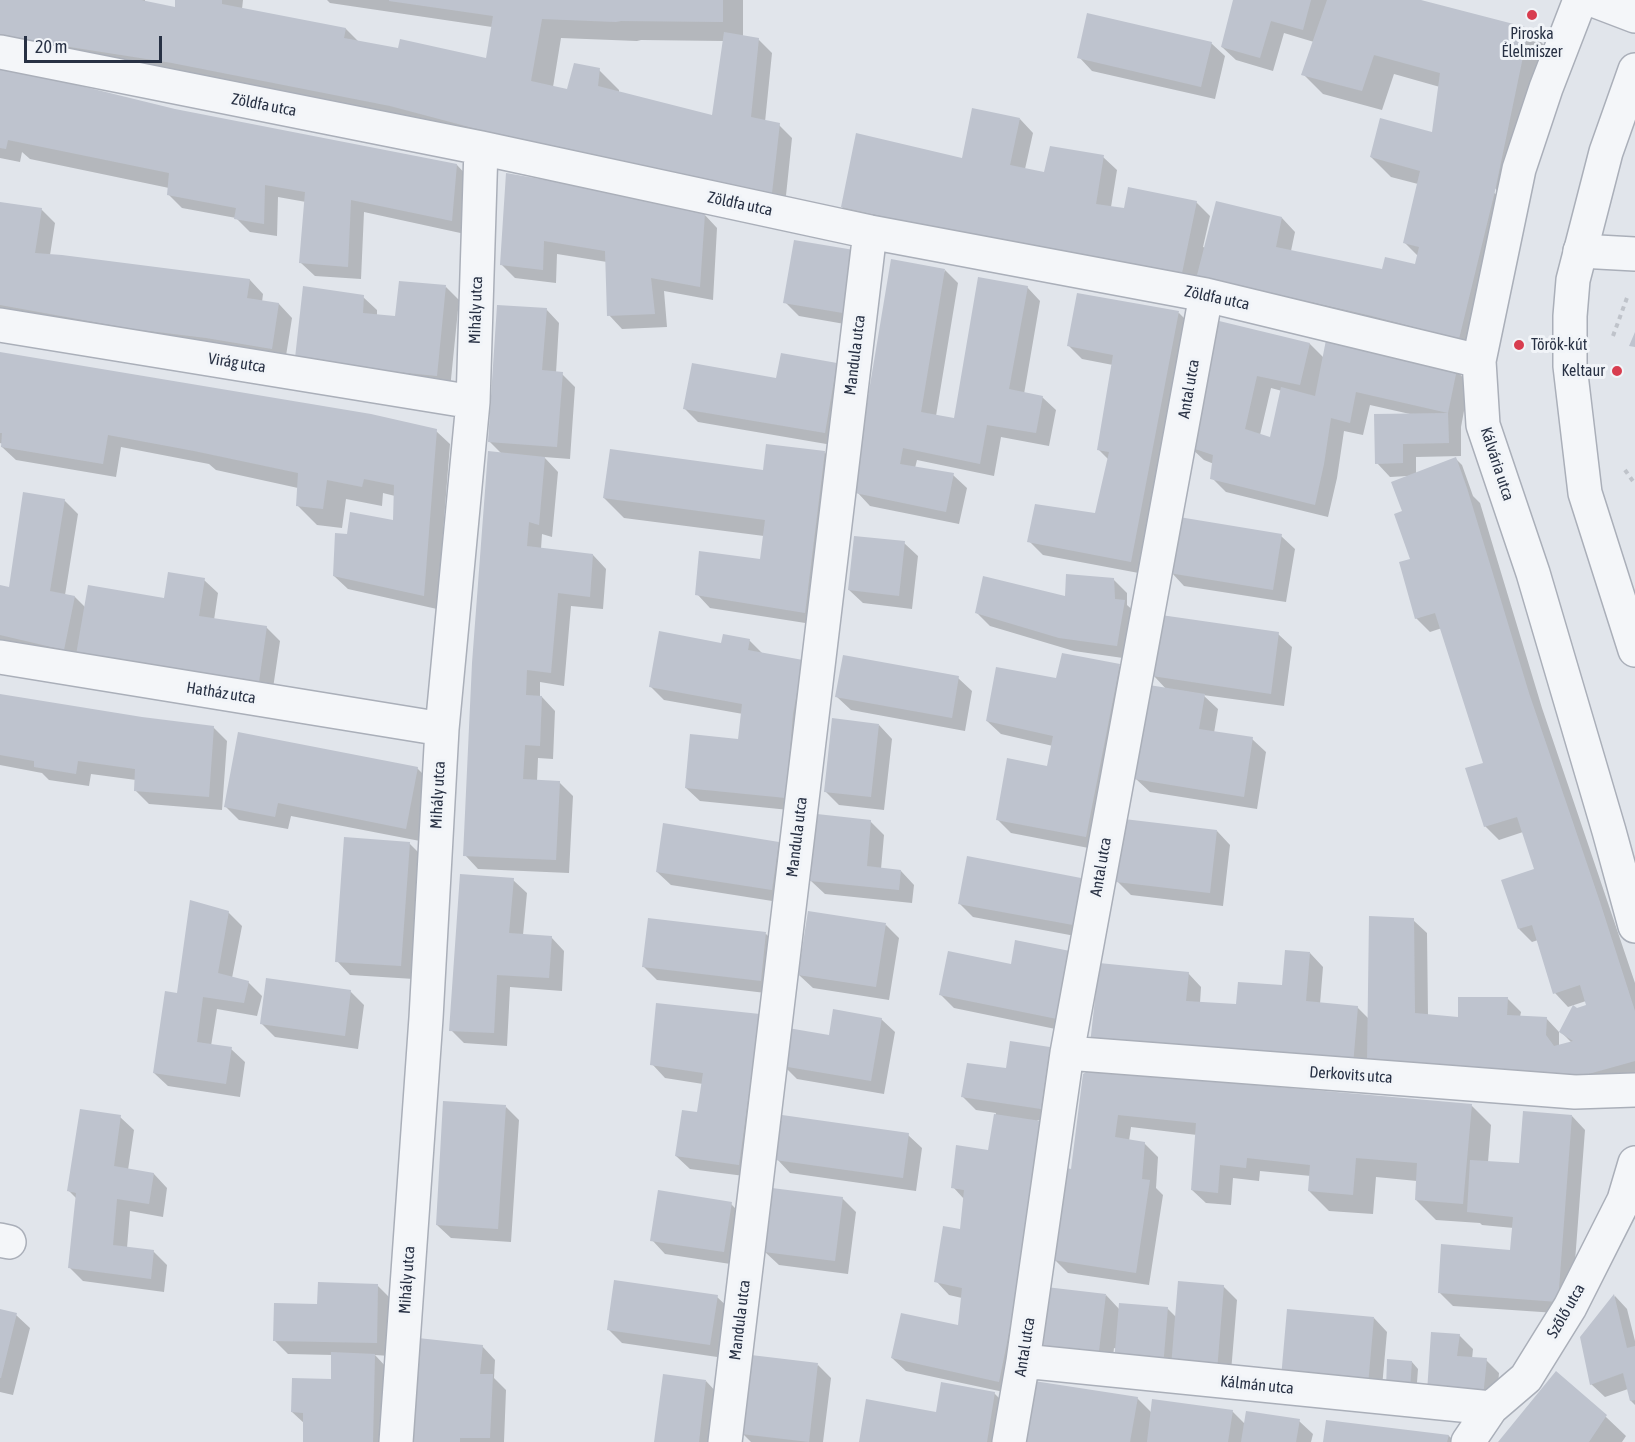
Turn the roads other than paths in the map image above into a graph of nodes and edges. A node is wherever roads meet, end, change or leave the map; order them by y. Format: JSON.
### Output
{"nodes":[{"id":1,"x":1580,"y":0,"type":"edge"},
{"id":2,"x":1593,"y":0,"type":"edge"},
{"id":3,"x":1635,"y":16,"type":"edge"},
{"id":4,"x":0,"y":52,"type":"edge"},
{"id":5,"x":1635,"y":70,"type":"edge"},
{"id":6,"x":481,"y":148,"type":"junction"},
{"id":7,"x":870,"y":232,"type":"junction"},
{"id":8,"x":1580,"y":251,"type":"junction"},
{"id":9,"x":1635,"y":254,"type":"edge"},
{"id":10,"x":1206,"y":295,"type":"junction"},
{"id":11,"x":0,"y":325,"type":"edge"},
{"id":12,"x":1479,"y":361,"type":"junction"},
{"id":13,"x":473,"y":402,"type":"junction"},
{"id":14,"x":1635,"y":650,"type":"edge"},
{"id":15,"x":0,"y":657,"type":"edge"},
{"id":16,"x":442,"y":729,"type":"junction"},
{"id":17,"x":1635,"y":926,"type":"edge"},
{"id":18,"x":1067,"y":1053,"type":"junction"},
{"id":19,"x":1635,"y":1090,"type":"edge"},
{"id":20,"x":1635,"y":1163,"type":"edge"},
{"id":21,"x":1023,"y":1361,"type":"junction"},
{"id":22,"x":1491,"y":1408,"type":"junction"},
{"id":23,"x":396,"y":1442,"type":"edge"},
{"id":24,"x":725,"y":1442,"type":"edge"},
{"id":25,"x":1009,"y":1442,"type":"edge"},
{"id":26,"x":1468,"y":1442,"type":"edge"}],
"edges":[{"from":1,"to":12,"type":"street","name":"Kálvária utca"},
{"from":2,"to":3,"type":"street"},
{"from":4,"to":6,"type":"street","name":"Zöldfa utca"},
{"from":5,"to":8,"type":"street"},
{"from":6,"to":7,"type":"street","name":"Zöldfa utca"},
{"from":6,"to":13,"type":"street","name":"Mihály utca"},
{"from":7,"to":10,"type":"street","name":"Zöldfa utca"},
{"from":7,"to":24,"type":"street","name":"Mandula utca"},
{"from":8,"to":9,"type":"street"},
{"from":8,"to":14,"type":"street"},
{"from":10,"to":12,"type":"street","name":"Zöldfa utca"},
{"from":10,"to":18,"type":"street","name":"Antal utca"},
{"from":11,"to":13,"type":"street","name":"Virág utca"},
{"from":12,"to":17,"type":"street","name":"Kálvária utca"},
{"from":13,"to":16,"type":"street","name":"Mihály utca"},
{"from":15,"to":16,"type":"street","name":"Hatház utca"},
{"from":16,"to":23,"type":"street","name":"Mihály utca"},
{"from":18,"to":19,"type":"street","name":"Derkovits utca"},
{"from":18,"to":21,"type":"street","name":"Antal utca"},
{"from":20,"to":22,"type":"street","name":"Szőlő utca"},
{"from":21,"to":22,"type":"street","name":"Kálmán utca"},
{"from":21,"to":25,"type":"street","name":"Antal utca"},
{"from":22,"to":26,"type":"street","name":"Szőlő utca"}]}
